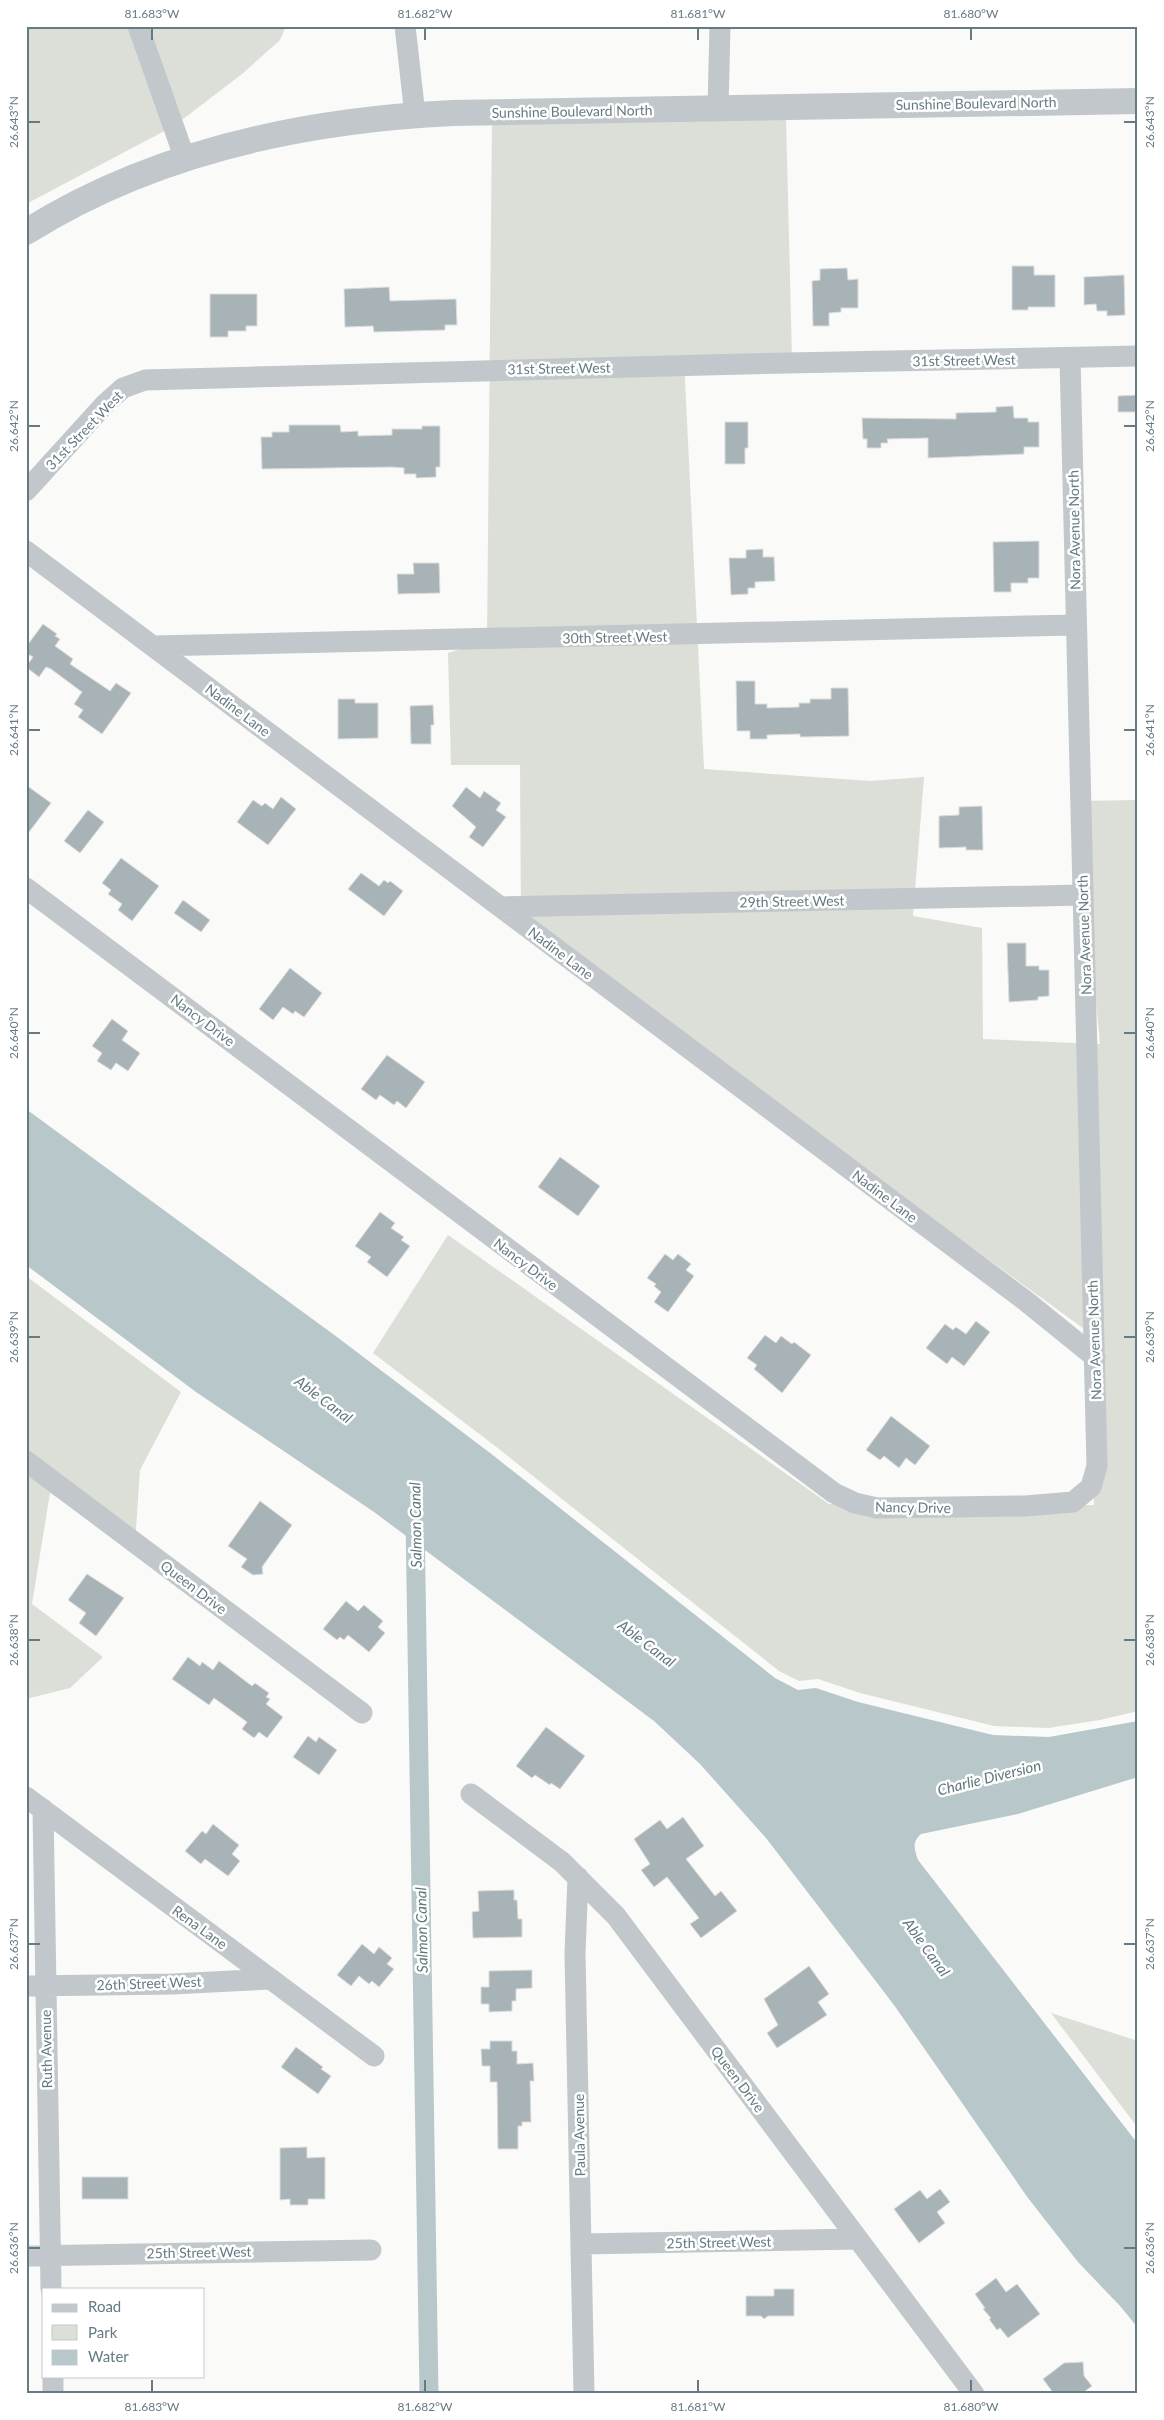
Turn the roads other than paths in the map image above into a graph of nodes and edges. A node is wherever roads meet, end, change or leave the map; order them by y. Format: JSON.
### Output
{"nodes":[{"id":1,"x":138,"y":26,"type":"edge"},
{"id":2,"x":406,"y":26,"type":"edge"},
{"id":3,"x":720,"y":26,"type":"edge"},
{"id":4,"x":1138,"y":100,"type":"edge"},
{"id":5,"x":718,"y":108,"type":"junction"},
{"id":6,"x":415,"y":115,"type":"junction"},
{"id":7,"x":185,"y":159,"type":"junction"},
{"id":8,"x":26,"y":232,"type":"edge"},
{"id":9,"x":1138,"y":356,"type":"edge"},
{"id":10,"x":1070,"y":358,"type":"junction"},
{"id":11,"x":26,"y":490,"type":"edge"},
{"id":12,"x":26,"y":551,"type":"edge"},
{"id":13,"x":1076,"y":625,"type":"junction"},
{"id":14,"x":154,"y":646,"type":"junction"},
{"id":15,"x":26,"y":888,"type":"edge"},
{"id":16,"x":1083,"y":894,"type":"junction"},
{"id":17,"x":501,"y":907,"type":"junction"},
{"id":18,"x":1095,"y":1357,"type":"junction"},
{"id":19,"x":26,"y":1461,"type":"edge"},
{"id":20,"x":1073,"y":1502,"type":"joint"},
{"id":21,"x":362,"y":1713,"type":"dead end"},
{"id":22,"x":471,"y":1794,"type":"dead end"},
{"id":23,"x":34,"y":1803,"type":"edge"},
{"id":24,"x":578,"y":1877,"type":"junction"},
{"id":25,"x":271,"y":1979,"type":"junction"},
{"id":26,"x":36,"y":1986,"type":"edge"},
{"id":27,"x":374,"y":2056,"type":"dead end"},
{"id":28,"x":857,"y":2239,"type":"junction"},
{"id":29,"x":581,"y":2244,"type":"junction"},
{"id":30,"x":371,"y":2250,"type":"dead end"},
{"id":31,"x":26,"y":2256,"type":"edge"},
{"id":32,"x":51,"y":2256,"type":"junction"},
{"id":33,"x":51,"y":2288,"type":"edge"},
{"id":34,"x":53,"y":2378,"type":"edge"},
{"id":35,"x":53,"y":2394,"type":"edge"},
{"id":36,"x":584,"y":2394,"type":"edge"},
{"id":37,"x":974,"y":2394,"type":"edge"}],
"edges":[{"from":1,"to":7,"type":"street"},
{"from":2,"to":6,"type":"street"},
{"from":3,"to":5,"type":"street"},
{"from":4,"to":5,"type":"street","name":"Sunshine Boulevard North"},
{"from":5,"to":6,"type":"street","name":"Sunshine Boulevard North"},
{"from":6,"to":7,"type":"street","name":"Sunshine Boulevard North"},
{"from":7,"to":8,"type":"street","name":"Sunshine Boulevard North"},
{"from":9,"to":10,"type":"street","name":"31st Street West"},
{"from":10,"to":11,"type":"street","name":"31st Street West"},
{"from":10,"to":13,"type":"street","name":"Nora Avenue North"},
{"from":12,"to":14,"type":"street","name":"Nadine Lane"},
{"from":13,"to":14,"type":"street","name":"30th Street West"},
{"from":13,"to":16,"type":"street","name":"Nora Avenue North"},
{"from":14,"to":17,"type":"street","name":"Nadine Lane"},
{"from":15,"to":20,"type":"street","name":"Nancy Drive"},
{"from":16,"to":17,"type":"street","name":"29th Street West"},
{"from":16,"to":18,"type":"street","name":"Nora Avenue North"},
{"from":17,"to":18,"type":"street","name":"Nadine Lane"},
{"from":18,"to":20,"type":"street","name":"Nora Avenue North"},
{"from":19,"to":21,"type":"street","name":"Queen Drive"},
{"from":22,"to":24,"type":"street","name":"Queen Drive"},
{"from":23,"to":25,"type":"street","name":"Rena Lane"},
{"from":23,"to":26,"type":"street","name":"Ruth Avenue"},
{"from":24,"to":28,"type":"street","name":"Queen Drive"},
{"from":24,"to":29,"type":"street","name":"Paula Avenue"},
{"from":25,"to":26,"type":"street","name":"26th Street West"},
{"from":25,"to":27,"type":"street","name":"Rena Lane"},
{"from":26,"to":32,"type":"street","name":"Ruth Avenue"},
{"from":28,"to":29,"type":"street","name":"25th Street West"},
{"from":28,"to":37,"type":"street","name":"Queen Drive"},
{"from":29,"to":36,"type":"street","name":"Paula Avenue"},
{"from":30,"to":32,"type":"street","name":"25th Street West"},
{"from":31,"to":32,"type":"street","name":"25th Street West"},
{"from":32,"to":33,"type":"street","name":"Ruth Avenue"},
{"from":34,"to":35,"type":"street"}]}
